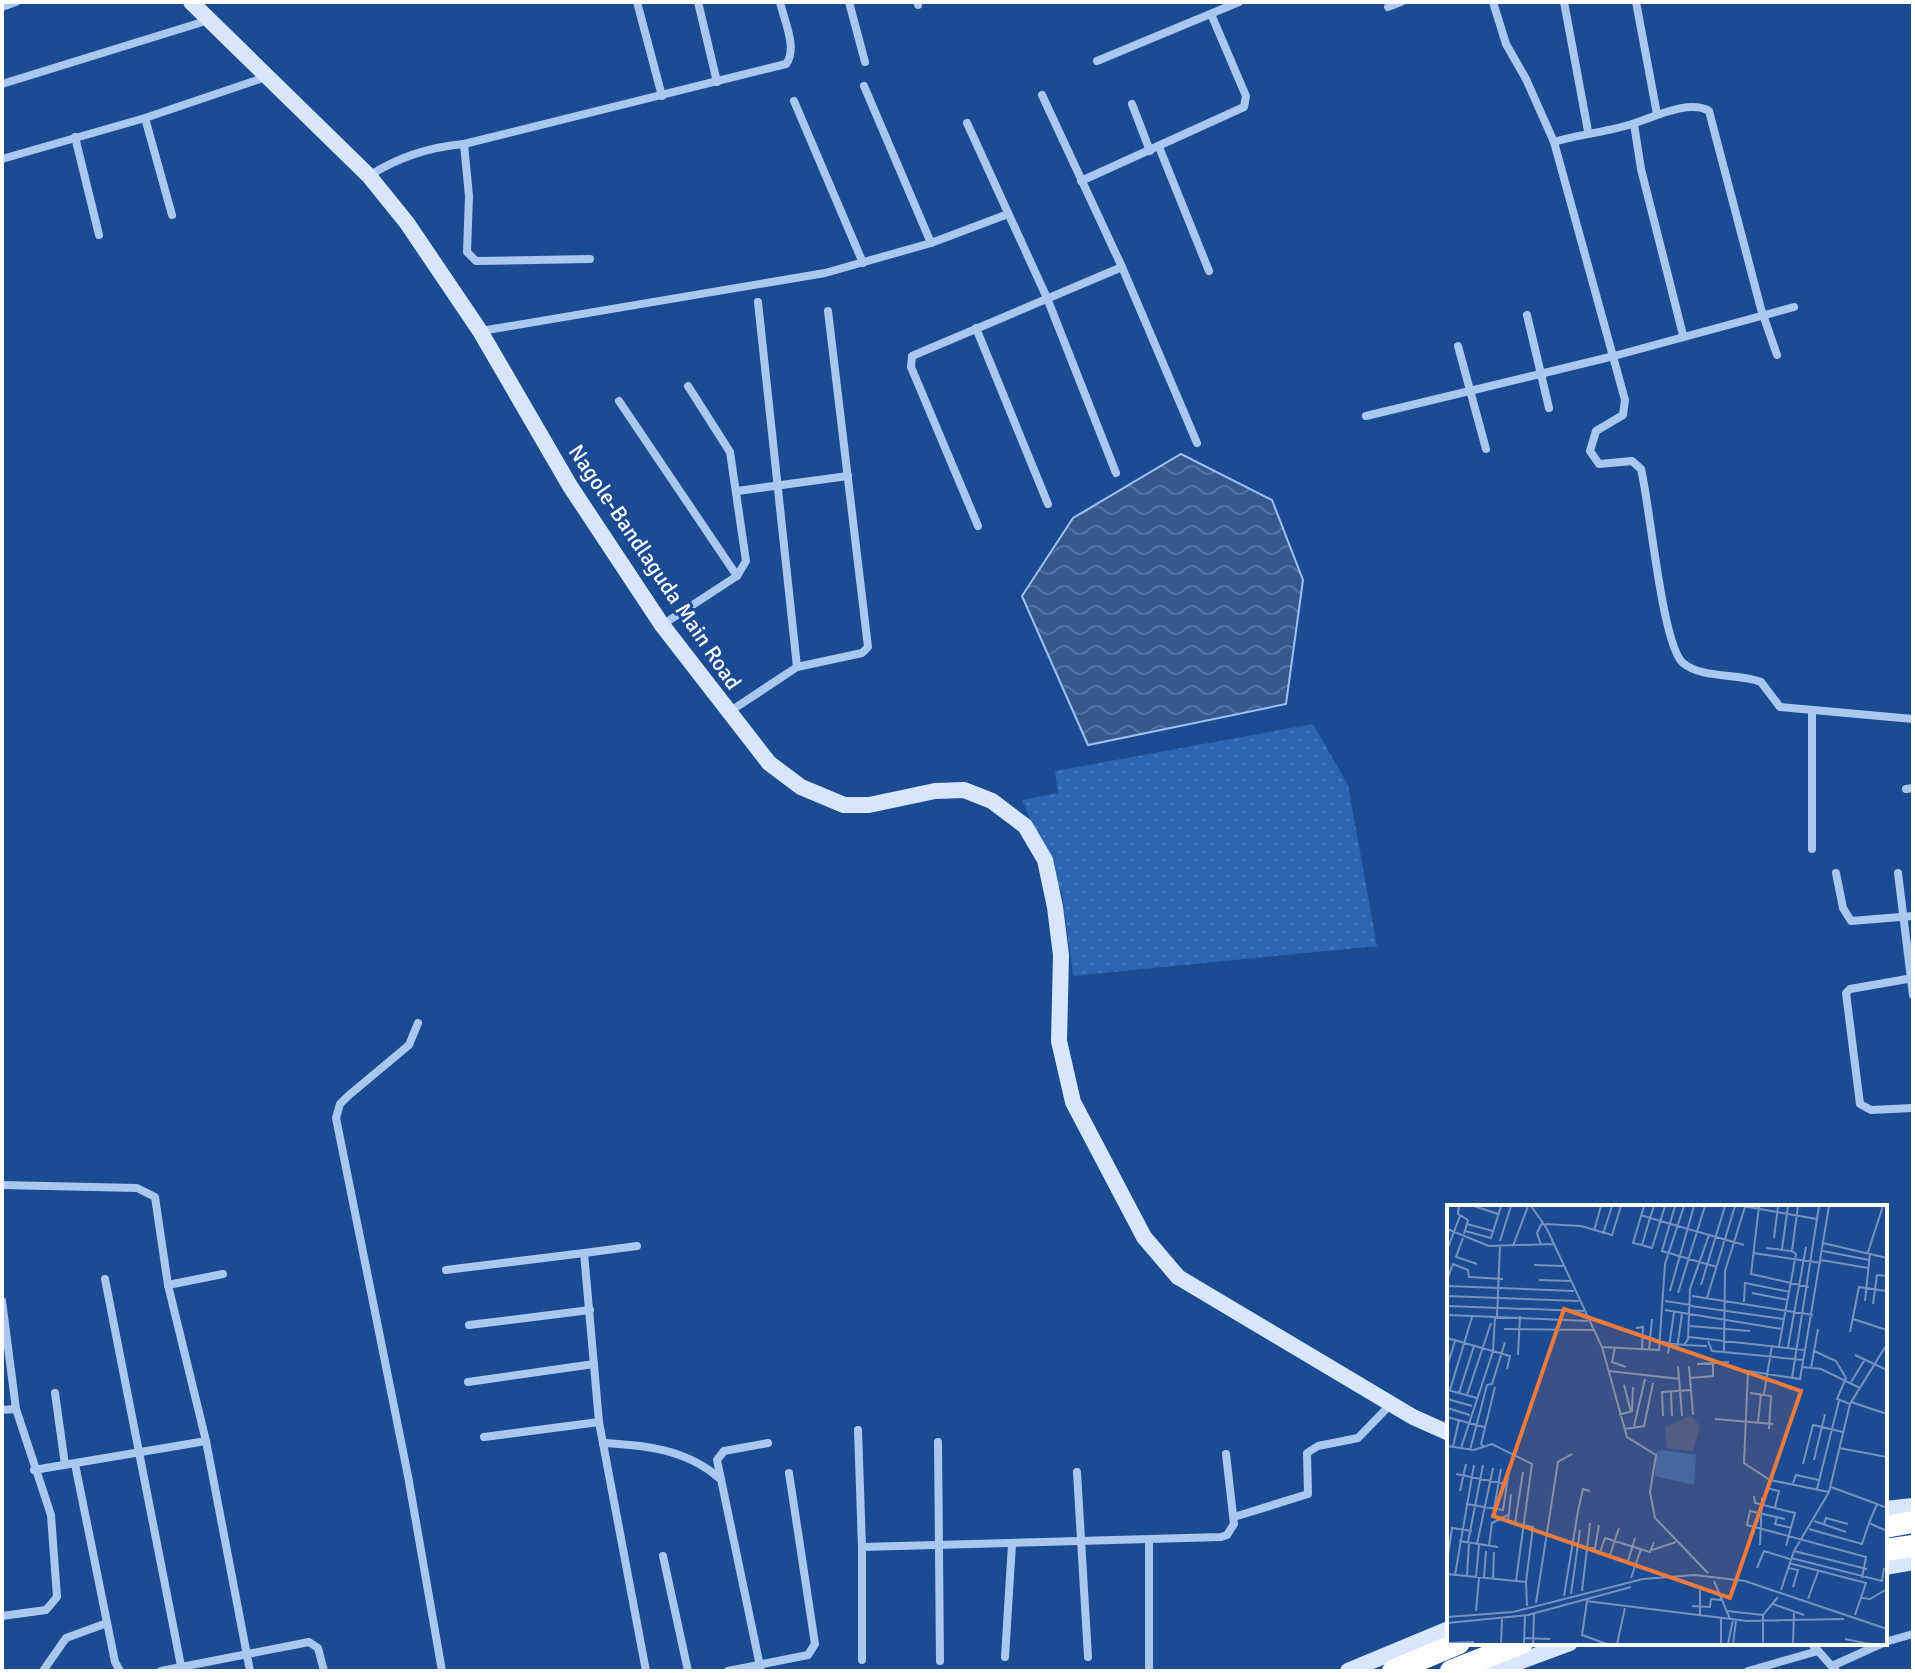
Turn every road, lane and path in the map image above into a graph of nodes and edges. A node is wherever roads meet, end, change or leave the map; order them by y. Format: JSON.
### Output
{"nodes":[{"id":1,"x":16,"y":2,"type":"edge"},
{"id":2,"x":191,"y":2,"type":"edge"},
{"id":3,"x":637,"y":2,"type":"edge"},
{"id":4,"x":698,"y":2,"type":"edge"},
{"id":5,"x":780,"y":2,"type":"edge"},
{"id":6,"x":849,"y":2,"type":"edge"},
{"id":7,"x":1239,"y":2,"type":"edge"},
{"id":8,"x":1401,"y":2,"type":"edge"},
{"id":9,"x":1493,"y":2,"type":"edge"},
{"id":10,"x":1564,"y":2,"type":"edge"},
{"id":11,"x":1636,"y":2,"type":"edge"},
{"id":12,"x":2,"y":7,"type":"edge"},
{"id":13,"x":1388,"y":7,"type":"dead end"},
{"id":14,"x":1211,"y":14,"type":"junction"},
{"id":15,"x":209,"y":20,"type":"junction"},
{"id":16,"x":1097,"y":61,"type":"dead end"},
{"id":17,"x":865,"y":62,"type":"dead end"},
{"id":18,"x":267,"y":76,"type":"junction"},
{"id":19,"x":717,"y":82,"type":"junction"},
{"id":20,"x":2,"y":84,"type":"edge"},
{"id":21,"x":864,"y":86,"type":"dead end"},
{"id":22,"x":1042,"y":95,"type":"dead end"},
{"id":23,"x":662,"y":96,"type":"junction"},
{"id":24,"x":794,"y":101,"type":"dead end"},
{"id":25,"x":1132,"y":104,"type":"dead end"},
{"id":26,"x":1657,"y":114,"type":"junction"},
{"id":27,"x":145,"y":118,"type":"junction"},
{"id":28,"x":967,"y":123,"type":"dead end"},
{"id":29,"x":1634,"y":124,"type":"junction"},
{"id":30,"x":1588,"y":131,"type":"junction"},
{"id":31,"x":75,"y":137,"type":"junction"},
{"id":32,"x":1554,"y":142,"type":"junction"},
{"id":33,"x":464,"y":144,"type":"junction"},
{"id":34,"x":1155,"y":149,"type":"junction"},
{"id":35,"x":2,"y":159,"type":"edge"},
{"id":36,"x":369,"y":176,"type":"junction"},
{"id":37,"x":1081,"y":181,"type":"junction"},
{"id":38,"x":1008,"y":214,"type":"junction"},
{"id":39,"x":172,"y":215,"type":"dead end"},
{"id":40,"x":99,"y":235,"type":"dead end"},
{"id":41,"x":931,"y":243,"type":"junction"},
{"id":42,"x":590,"y":259,"type":"dead end"},
{"id":43,"x":863,"y":263,"type":"junction"},
{"id":44,"x":1122,"y":267,"type":"junction"},
{"id":45,"x":1209,"y":271,"type":"dead end"},
{"id":46,"x":1047,"y":298,"type":"junction"},
{"id":47,"x":758,"y":302,"type":"dead end"},
{"id":48,"x":1794,"y":307,"type":"dead end"},
{"id":49,"x":828,"y":311,"type":"dead end"},
{"id":50,"x":1527,"y":315,"type":"dead end"},
{"id":51,"x":1764,"y":315,"type":"junction"},
{"id":52,"x":976,"y":328,"type":"junction"},
{"id":53,"x":480,"y":331,"type":"junction"},
{"id":54,"x":1683,"y":335,"type":"junction"},
{"id":55,"x":1458,"y":346,"type":"dead end"},
{"id":56,"x":1777,"y":355,"type":"dead end"},
{"id":57,"x":1614,"y":356,"type":"junction"},
{"id":58,"x":1542,"y":372,"type":"junction"},
{"id":59,"x":688,"y":386,"type":"dead end"},
{"id":60,"x":1471,"y":390,"type":"junction"},
{"id":61,"x":619,"y":401,"type":"dead end"},
{"id":62,"x":1549,"y":408,"type":"dead end"},
{"id":63,"x":1366,"y":416,"type":"dead end"},
{"id":64,"x":1197,"y":443,"type":"dead end"},
{"id":65,"x":1486,"y":449,"type":"dead end"},
{"id":66,"x":1116,"y":473,"type":"dead end"},
{"id":67,"x":848,"y":476,"type":"junction"},
{"id":68,"x":777,"y":484,"type":"junction"},
{"id":69,"x":737,"y":491,"type":"junction"},
{"id":70,"x":1048,"y":504,"type":"dead end"},
{"id":71,"x":978,"y":526,"type":"dead end"},
{"id":72,"x":737,"y":576,"type":"junction"},
{"id":73,"x":662,"y":625,"type":"junction"},
{"id":74,"x":797,"y":667,"type":"junction"},
{"id":75,"x":1812,"y":712,"type":"junction"},
{"id":76,"x":728,"y":713,"type":"junction"},
{"id":77,"x":1913,"y":719,"type":"edge"},
{"id":78,"x":1812,"y":849,"type":"dead end"},
{"id":79,"x":1836,"y":873,"type":"dead end"},
{"id":80,"x":1898,"y":873,"type":"dead end"},
{"id":81,"x":1913,"y":916,"type":"edge"},
{"id":82,"x":1903,"y":917,"type":"junction"},
{"id":83,"x":1912,"y":978,"type":"edge"},
{"id":84,"x":1913,"y":995,"type":"edge"},
{"id":85,"x":418,"y":1023,"type":"dead end"},
{"id":86,"x":1913,"y":1108,"type":"edge"},
{"id":87,"x":2,"y":1185,"type":"edge"},
{"id":88,"x":637,"y":1246,"type":"dead end"},
{"id":89,"x":584,"y":1253,"type":"junction"},
{"id":90,"x":446,"y":1270,"type":"dead end"},
{"id":91,"x":223,"y":1274,"type":"dead end"},
{"id":92,"x":105,"y":1279,"type":"dead end"},
{"id":93,"x":168,"y":1285,"type":"junction"},
{"id":94,"x":2,"y":1301,"type":"edge"},
{"id":95,"x":590,"y":1310,"type":"junction"},
{"id":96,"x":469,"y":1325,"type":"dead end"},
{"id":97,"x":594,"y":1364,"type":"junction"},
{"id":98,"x":468,"y":1382,"type":"dead end"},
{"id":99,"x":55,"y":1393,"type":"dead end"},
{"id":100,"x":1391,"y":1404,"type":"junction"},
{"id":101,"x":16,"y":1409,"type":"junction"},
{"id":102,"x":2,"y":1410,"type":"edge"},
{"id":103,"x":599,"y":1422,"type":"junction"},
{"id":104,"x":858,"y":1430,"type":"dead end"},
{"id":105,"x":1447,"y":1432,"type":"edge"},
{"id":106,"x":484,"y":1437,"type":"dead end"},
{"id":107,"x":206,"y":1441,"type":"junction"},
{"id":108,"x":938,"y":1442,"type":"dead end"},
{"id":109,"x":603,"y":1443,"type":"junction"},
{"id":110,"x":768,"y":1443,"type":"dead end"},
{"id":111,"x":139,"y":1452,"type":"junction"},
{"id":112,"x":1226,"y":1454,"type":"dead end"},
{"id":113,"x":75,"y":1464,"type":"junction"},
{"id":114,"x":65,"y":1465,"type":"junction"},
{"id":115,"x":34,"y":1470,"type":"junction"},
{"id":116,"x":1077,"y":1472,"type":"dead end"},
{"id":117,"x":789,"y":1473,"type":"dead end"},
{"id":118,"x":719,"y":1478,"type":"junction"},
{"id":119,"x":1913,"y":1506,"type":"edge"},
{"id":120,"x":1887,"y":1509,"type":"edge"},
{"id":121,"x":1234,"y":1517,"type":"junction"},
{"id":122,"x":1913,"y":1522,"type":"edge"},
{"id":123,"x":1887,"y":1527,"type":"edge"},
{"id":124,"x":1081,"y":1540,"type":"junction"},
{"id":125,"x":1149,"y":1540,"type":"junction"},
{"id":126,"x":1012,"y":1544,"type":"junction"},
{"id":127,"x":938,"y":1546,"type":"junction"},
{"id":128,"x":1913,"y":1546,"type":"edge"},
{"id":129,"x":862,"y":1547,"type":"junction"},
{"id":130,"x":1887,"y":1550,"type":"edge"},
{"id":131,"x":663,"y":1556,"type":"dead end"},
{"id":132,"x":1913,"y":1562,"type":"edge"},
{"id":133,"x":1887,"y":1567,"type":"edge"},
{"id":134,"x":2,"y":1616,"type":"edge"},
{"id":135,"x":107,"y":1623,"type":"junction"},
{"id":136,"x":1447,"y":1630,"type":"edge"},
{"id":137,"x":1913,"y":1634,"type":"edge"},
{"id":138,"x":1887,"y":1642,"type":"edge"},
{"id":139,"x":1454,"y":1645,"type":"edge"},
{"id":140,"x":1517,"y":1645,"type":"edge"},
{"id":141,"x":1565,"y":1645,"type":"edge"},
{"id":142,"x":1880,"y":1645,"type":"edge"},
{"id":143,"x":1815,"y":1647,"type":"edge"},
{"id":144,"x":247,"y":1654,"type":"junction"},
{"id":145,"x":1005,"y":1657,"type":"dead end"},
{"id":146,"x":1088,"y":1657,"type":"dead end"},
{"id":147,"x":862,"y":1660,"type":"dead end"},
{"id":148,"x":940,"y":1661,"type":"dead end"},
{"id":149,"x":181,"y":1666,"type":"junction"},
{"id":150,"x":760,"y":1668,"type":"edge"},
{"id":151,"x":1763,"y":1669,"type":"edge"},
{"id":152,"x":1834,"y":1669,"type":"edge"},
{"id":153,"x":43,"y":1671,"type":"edge"},
{"id":154,"x":120,"y":1671,"type":"edge"},
{"id":155,"x":161,"y":1671,"type":"edge"},
{"id":156,"x":250,"y":1671,"type":"edge"},
{"id":157,"x":324,"y":1671,"type":"edge"},
{"id":158,"x":442,"y":1671,"type":"edge"},
{"id":159,"x":646,"y":1671,"type":"edge"},
{"id":160,"x":688,"y":1671,"type":"edge"},
{"id":161,"x":728,"y":1671,"type":"edge"},
{"id":162,"x":1149,"y":1671,"type":"edge"},
{"id":163,"x":1348,"y":1671,"type":"edge"},
{"id":164,"x":1393,"y":1671,"type":"edge"},
{"id":165,"x":1451,"y":1671,"type":"edge"},
{"id":166,"x":1494,"y":1671,"type":"edge"},
{"id":167,"x":1748,"y":1671,"type":"edge"}],
"edges":[{"from":1,"to":12,"type":"street"},
{"from":2,"to":15,"type":"street","name":"Nagole-Bandlaguda Main Road"},
{"from":3,"to":23,"type":"street"},
{"from":4,"to":19,"type":"street"},
{"from":5,"to":19,"type":"street"},
{"from":6,"to":17,"type":"street"},
{"from":7,"to":14,"type":"street"},
{"from":8,"to":13,"type":"street"},
{"from":9,"to":32,"type":"street"},
{"from":10,"to":30,"type":"street"},
{"from":11,"to":26,"type":"street"},
{"from":14,"to":16,"type":"street"},
{"from":14,"to":34,"type":"street"},
{"from":15,"to":18,"type":"street","name":"Nagole-Bandlaguda Main Road"},
{"from":15,"to":20,"type":"street"},
{"from":18,"to":27,"type":"street"},
{"from":18,"to":36,"type":"street","name":"Nagole-Bandlaguda Main Road"},
{"from":19,"to":23,"type":"street"},
{"from":21,"to":41,"type":"street"},
{"from":22,"to":37,"type":"street"},
{"from":23,"to":33,"type":"street"},
{"from":24,"to":43,"type":"street"},
{"from":25,"to":34,"type":"street"},
{"from":26,"to":29,"type":"street"},
{"from":26,"to":51,"type":"street"},
{"from":27,"to":31,"type":"street"},
{"from":27,"to":39,"type":"street"},
{"from":28,"to":38,"type":"street"},
{"from":29,"to":30,"type":"street"},
{"from":29,"to":54,"type":"street"},
{"from":30,"to":32,"type":"street"},
{"from":31,"to":35,"type":"street"},
{"from":31,"to":40,"type":"street"},
{"from":32,"to":57,"type":"street"},
{"from":33,"to":36,"type":"street"},
{"from":33,"to":42,"type":"street"},
{"from":34,"to":37,"type":"street"},
{"from":34,"to":45,"type":"street"},
{"from":36,"to":53,"type":"street","name":"Nagole-Bandlaguda Main Road"},
{"from":37,"to":44,"type":"street"},
{"from":38,"to":41,"type":"street"},
{"from":38,"to":46,"type":"street"},
{"from":41,"to":43,"type":"street"},
{"from":43,"to":53,"type":"street"},
{"from":44,"to":46,"type":"street"},
{"from":44,"to":64,"type":"street"},
{"from":46,"to":52,"type":"street"},
{"from":46,"to":66,"type":"street"},
{"from":47,"to":68,"type":"street"},
{"from":48,"to":51,"type":"street"},
{"from":49,"to":67,"type":"street"},
{"from":50,"to":58,"type":"street"},
{"from":51,"to":54,"type":"street"},
{"from":51,"to":56,"type":"street"},
{"from":52,"to":70,"type":"street"},
{"from":52,"to":71,"type":"street"},
{"from":53,"to":73,"type":"street","name":"Nagole-Bandlaguda Main Road"},
{"from":54,"to":57,"type":"street"},
{"from":55,"to":60,"type":"street"},
{"from":57,"to":58,"type":"street"},
{"from":57,"to":75,"type":"street"},
{"from":58,"to":60,"type":"street"},
{"from":58,"to":62,"type":"street"},
{"from":59,"to":69,"type":"street"},
{"from":60,"to":63,"type":"street"},
{"from":60,"to":65,"type":"street"},
{"from":61,"to":72,"type":"street"},
{"from":67,"to":68,"type":"street"},
{"from":67,"to":74,"type":"street"},
{"from":68,"to":69,"type":"street"},
{"from":68,"to":74,"type":"street"},
{"from":69,"to":72,"type":"street"},
{"from":72,"to":73,"type":"street"},
{"from":73,"to":76,"type":"street","name":"Nagole-Bandlaguda Main Road"},
{"from":74,"to":76,"type":"street"},
{"from":75,"to":77,"type":"street"},
{"from":75,"to":78,"type":"street"},
{"from":76,"to":100,"type":"street","name":"Nagole-Bandlaguda Main Road"},
{"from":79,"to":82,"type":"street"},
{"from":80,"to":82,"type":"street"},
{"from":81,"to":82,"type":"street"},
{"from":82,"to":83,"type":"street"},
{"from":83,"to":84,"type":"street"},
{"from":83,"to":86,"type":"street"},
{"from":85,"to":158,"type":"street"},
{"from":87,"to":93,"type":"street"},
{"from":88,"to":89,"type":"street"},
{"from":89,"to":90,"type":"street"},
{"from":89,"to":95,"type":"street"},
{"from":91,"to":93,"type":"street"},
{"from":92,"to":111,"type":"street"},
{"from":93,"to":107,"type":"street"},
{"from":94,"to":101,"type":"street"},
{"from":95,"to":96,"type":"street"},
{"from":95,"to":97,"type":"street"},
{"from":97,"to":98,"type":"street"},
{"from":97,"to":103,"type":"street"},
{"from":99,"to":114,"type":"street"},
{"from":100,"to":105,"type":"street","name":"Nagole-Bandlaguda Main Road"},
{"from":100,"to":121,"type":"street"},
{"from":101,"to":102,"type":"street"},
{"from":101,"to":115,"type":"street"},
{"from":103,"to":106,"type":"street"},
{"from":103,"to":109,"type":"street"},
{"from":104,"to":129,"type":"street"},
{"from":107,"to":111,"type":"street"},
{"from":107,"to":144,"type":"street"},
{"from":108,"to":127,"type":"street"},
{"from":109,"to":118,"type":"street"},
{"from":109,"to":159,"type":"street"},
{"from":110,"to":118,"type":"street"},
{"from":111,"to":113,"type":"street"},
{"from":111,"to":149,"type":"street"},
{"from":112,"to":121,"type":"street"},
{"from":113,"to":114,"type":"street"},
{"from":113,"to":135,"type":"street"},
{"from":114,"to":115,"type":"street"},
{"from":115,"to":134,"type":"street"},
{"from":116,"to":124,"type":"street"},
{"from":117,"to":150,"type":"street"},
{"from":118,"to":150,"type":"street"},
{"from":119,"to":120,"type":"street"},
{"from":121,"to":125,"type":"street"},
{"from":122,"to":123,"type":"highway"},
{"from":124,"to":125,"type":"street"},
{"from":124,"to":126,"type":"street"},
{"from":124,"to":146,"type":"street"},
{"from":125,"to":162,"type":"street"},
{"from":126,"to":127,"type":"street"},
{"from":126,"to":145,"type":"street"},
{"from":127,"to":129,"type":"street"},
{"from":127,"to":148,"type":"street"},
{"from":128,"to":130,"type":"highway"},
{"from":129,"to":147,"type":"street"},
{"from":131,"to":160,"type":"street"},
{"from":132,"to":133,"type":"street"},
{"from":135,"to":153,"type":"street"},
{"from":135,"to":154,"type":"street"},
{"from":136,"to":163,"type":"street"},
{"from":137,"to":138,"type":"street"},
{"from":139,"to":164,"type":"highway"},
{"from":140,"to":165,"type":"highway"},
{"from":141,"to":166,"type":"street"},
{"from":142,"to":152,"type":"street"},
{"from":143,"to":151,"type":"street"},
{"from":143,"to":152,"type":"street"},
{"from":144,"to":149,"type":"street"},
{"from":144,"to":156,"type":"street"},
{"from":144,"to":157,"type":"street"},
{"from":149,"to":155,"type":"street"},
{"from":150,"to":161,"type":"street"},
{"from":151,"to":167,"type":"street"}]}
